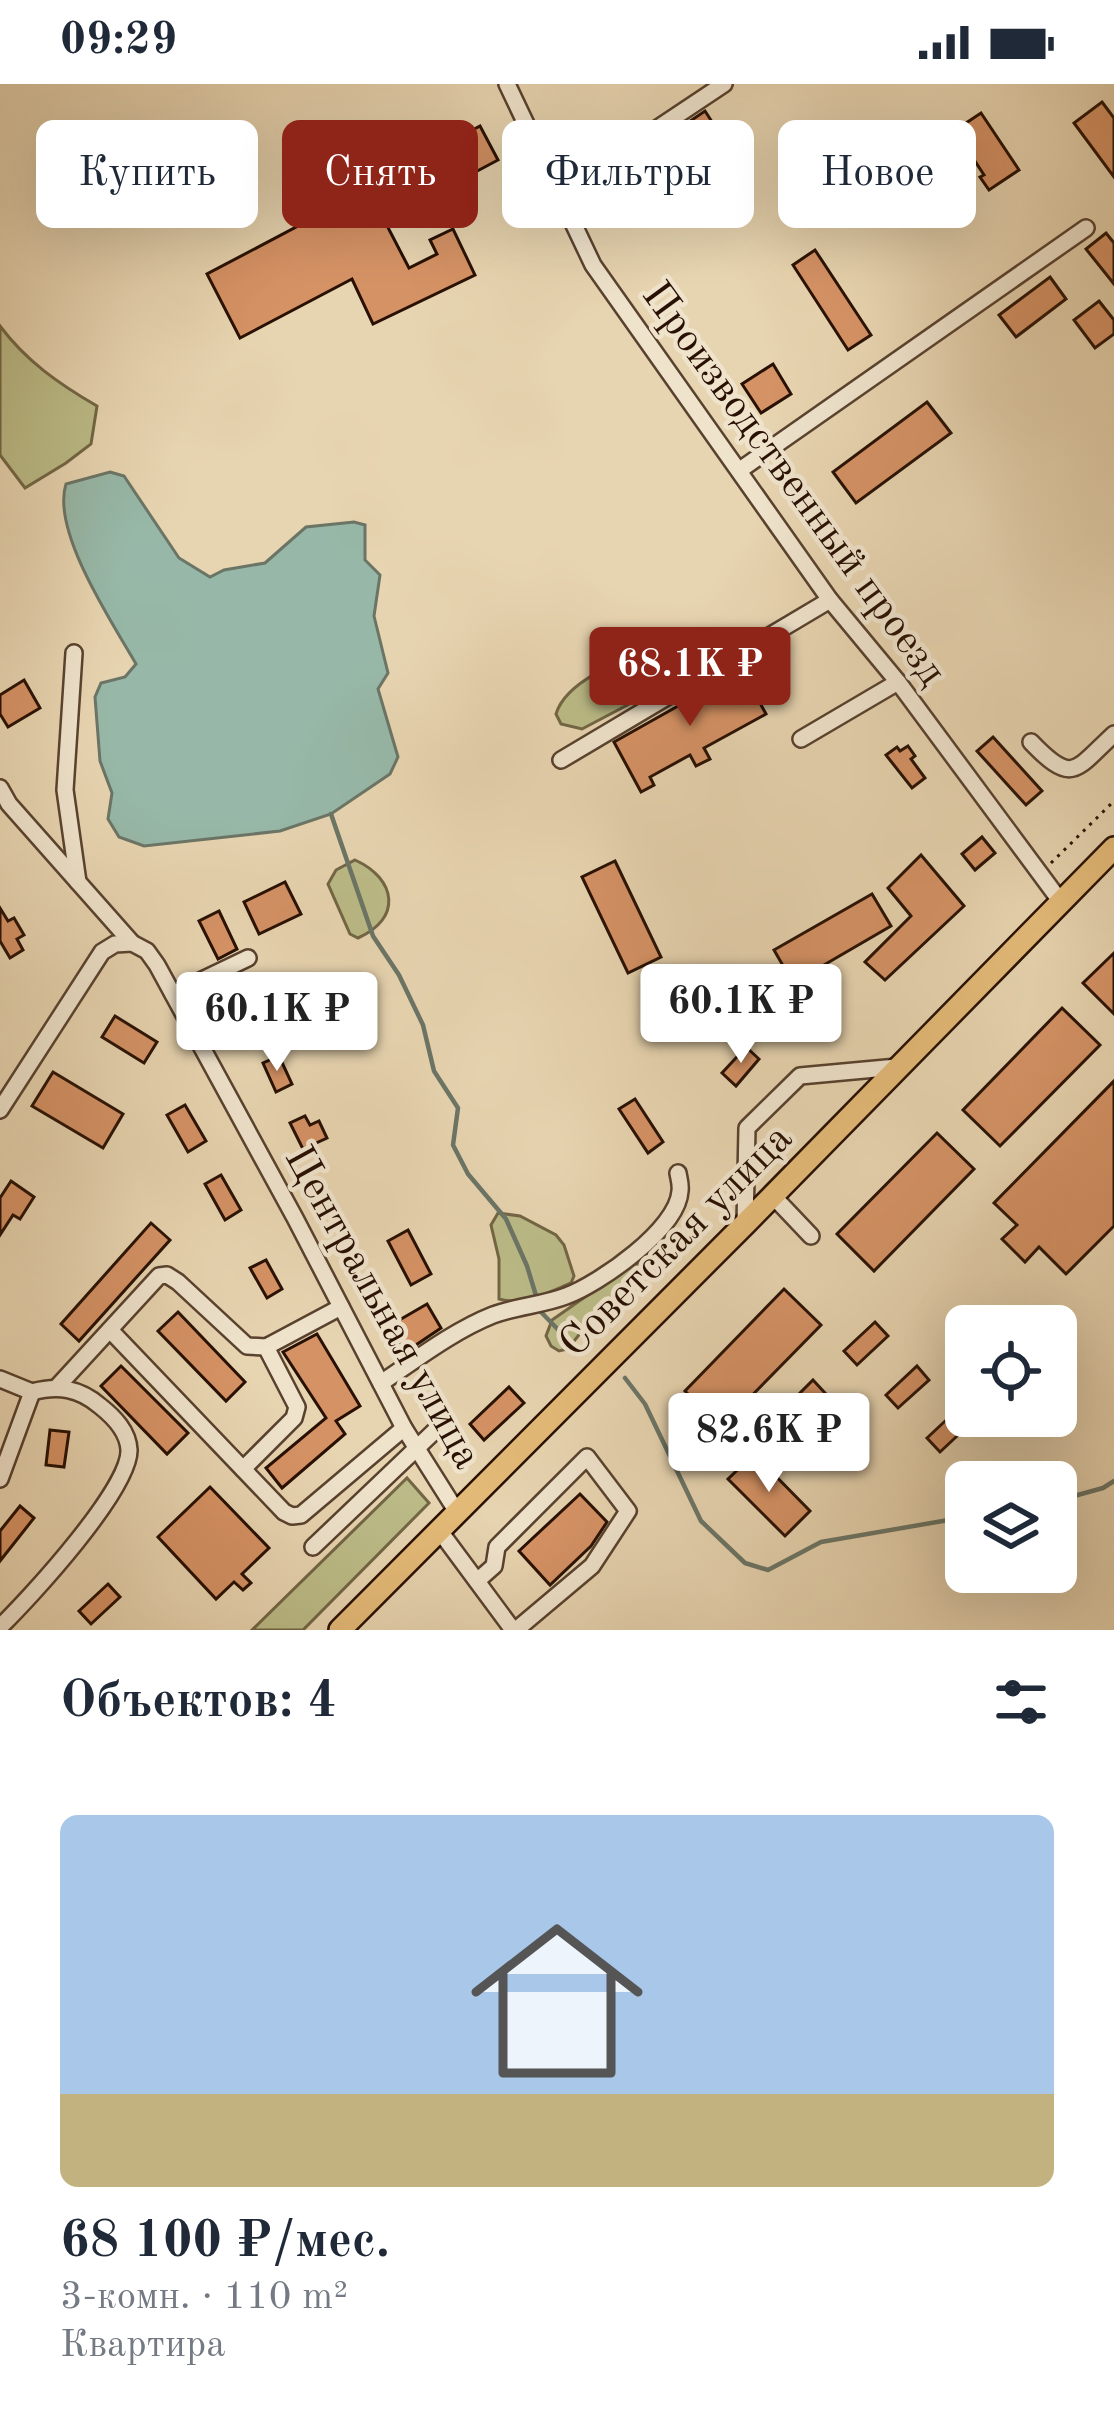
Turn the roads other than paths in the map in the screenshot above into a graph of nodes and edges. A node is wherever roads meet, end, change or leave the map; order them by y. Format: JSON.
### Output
{"nodes":[{"id":1,"x":507,"y":84,"type":"edge"},
{"id":2,"x":724,"y":84,"type":"edge"},
{"id":3,"x":524,"y":120,"type":"edge"},
{"id":4,"x":670,"y":120,"type":"edge"},
{"id":5,"x":575,"y":228,"type":"edge"},
{"id":6,"x":1086,"y":228,"type":"dead end"},
{"id":7,"x":740,"y":470,"type":"junction"},
{"id":8,"x":830,"y":600,"type":"junction"},
{"id":9,"x":74,"y":653,"type":"dead end"},
{"id":10,"x":898,"y":682,"type":"junction"},
{"id":11,"x":1114,"y":734,"type":"edge"},
{"id":12,"x":801,"y":739,"type":"dead end"},
{"id":13,"x":1031,"y":742,"type":"dead end"},
{"id":14,"x":561,"y":760,"type":"dead end"},
{"id":15,"x":0,"y":788,"type":"edge"},
{"id":16,"x":1114,"y":848,"type":"edge"},
{"id":17,"x":78,"y":882,"type":"junction"},
{"id":18,"x":1061,"y":902,"type":"junction"},
{"id":19,"x":132,"y":943,"type":"junction"},
{"id":20,"x":248,"y":958,"type":"dead end"},
{"id":21,"x":173,"y":994,"type":"junction"},
{"id":22,"x":897,"y":1067,"type":"junction"},
{"id":23,"x":0,"y":1110,"type":"edge"},
{"id":24,"x":678,"y":1173,"type":"dead end"},
{"id":25,"x":773,"y":1196,"type":"junction"},
{"id":26,"x":745,"y":1224,"type":"junction"},
{"id":27,"x":811,"y":1236,"type":"dead end"},
{"id":28,"x":341,"y":1307,"type":"junction"},
{"id":29,"x":110,"y":1330,"type":"junction"},
{"id":30,"x":266,"y":1347,"type":"junction"},
{"id":31,"x":0,"y":1379,"type":"edge"},
{"id":32,"x":381,"y":1383,"type":"junction"},
{"id":33,"x":57,"y":1387,"type":"junction"},
{"id":34,"x":32,"y":1392,"type":"junction"},
{"id":35,"x":442,"y":1424,"type":"dead end"},
{"id":36,"x":404,"y":1428,"type":"junction"},
{"id":37,"x":416,"y":1447,"type":"junction"},
{"id":38,"x":243,"y":1469,"type":"junction"},
{"id":39,"x":0,"y":1479,"type":"edge"},
{"id":40,"x":457,"y":1512,"type":"junction"},
{"id":41,"x":439,"y":1530,"type":"junction"},
{"id":42,"x":313,"y":1547,"type":"dead end"},
{"id":43,"x":477,"y":1581,"type":"junction"},
{"id":44,"x":0,"y":1627,"type":"edge"},
{"id":45,"x":340,"y":1630,"type":"edge"},
{"id":46,"x":514,"y":1630,"type":"edge"}],
"edges":[{"from":1,"to":3,"type":"street","name":"Производственный проезд"},
{"from":2,"to":4,"type":"street"},
{"from":5,"to":7,"type":"street","name":"Производственный проезд"},
{"from":6,"to":7,"type":"street"},
{"from":7,"to":8,"type":"street","name":"Производственный проезд"},
{"from":8,"to":10,"type":"street","name":"Производственный проезд"},
{"from":8,"to":14,"type":"street"},
{"from":9,"to":17,"type":"street"},
{"from":10,"to":12,"type":"street"},
{"from":10,"to":18,"type":"street","name":"Производственный проезд"},
{"from":11,"to":13,"type":"street"},
{"from":15,"to":17,"type":"street","name":"Центральная улица"},
{"from":16,"to":18,"type":"main road","name":"Советская улица"},
{"from":17,"to":19,"type":"street","name":"Центральная улица"},
{"from":18,"to":22,"type":"main road","name":"Советская улица"},
{"from":19,"to":21,"type":"street","name":"Центральная улица"},
{"from":19,"to":23,"type":"street"},
{"from":20,"to":21,"type":"street"},
{"from":21,"to":28,"type":"street","name":"Центральная улица"},
{"from":22,"to":25,"type":"main road","name":"Советская улица"},
{"from":22,"to":26,"type":"street"},
{"from":24,"to":32,"type":"street"},
{"from":25,"to":26,"type":"main road","name":"Советская улица"},
{"from":25,"to":27,"type":"street"},
{"from":26,"to":40,"type":"main road","name":"Советская улица"},
{"from":28,"to":30,"type":"street"},
{"from":28,"to":32,"type":"street","name":"Центральная улица"},
{"from":29,"to":30,"type":"street"},
{"from":29,"to":33,"type":"street"},
{"from":29,"to":38,"type":"street"},
{"from":30,"to":38,"type":"street"},
{"from":31,"to":34,"type":"street"},
{"from":32,"to":36,"type":"street","name":"Центральная улица"},
{"from":33,"to":34,"type":"street"},
{"from":33,"to":44,"type":"street"},
{"from":34,"to":39,"type":"street"},
{"from":35,"to":37,"type":"street"},
{"from":36,"to":37,"type":"street","name":"Центральная улица"},
{"from":36,"to":38,"type":"street"},
{"from":37,"to":40,"type":"street","name":"Центральная улица"},
{"from":37,"to":42,"type":"street"},
{"from":40,"to":41,"type":"main road","name":"Советская улица"},
{"from":41,"to":43,"type":"street"},
{"from":41,"to":45,"type":"main road","name":"Советская улица"},
{"from":43,"to":46,"type":"street"},
{"from":43,"to":46,"type":"street"}]}
